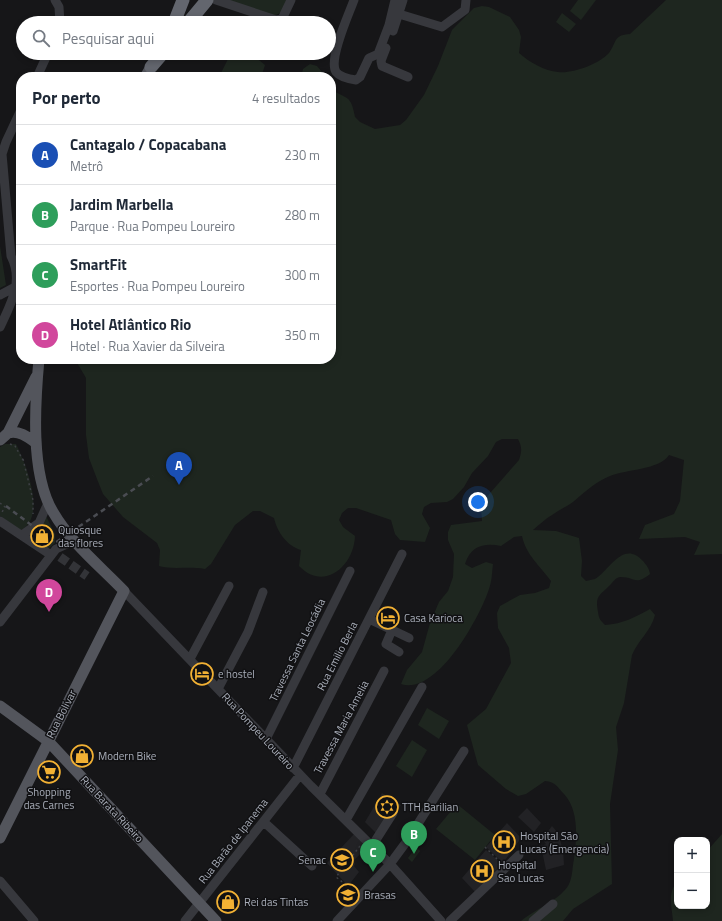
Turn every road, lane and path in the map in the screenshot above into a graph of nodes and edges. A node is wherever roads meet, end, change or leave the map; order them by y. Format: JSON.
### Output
{"nodes":[{"id":1,"x":56,"y":0,"type":"edge"},
{"id":2,"x":182,"y":0,"type":"edge"},
{"id":3,"x":196,"y":0,"type":"edge"},
{"id":4,"x":207,"y":0,"type":"edge"},
{"id":5,"x":216,"y":0,"type":"edge"},
{"id":6,"x":291,"y":0,"type":"edge"},
{"id":7,"x":354,"y":0,"type":"edge"},
{"id":8,"x":395,"y":0,"type":"edge"},
{"id":9,"x":403,"y":0,"type":"edge"},
{"id":10,"x":466,"y":0,"type":"edge"},
{"id":11,"x":399,"y":14,"type":"junction"},
{"id":12,"x":60,"y":16,"type":"edge"},
{"id":13,"x":176,"y":16,"type":"edge"},
{"id":14,"x":186,"y":16,"type":"edge"},
{"id":15,"x":194,"y":16,"type":"edge"},
{"id":16,"x":264,"y":16,"type":"edge"},
{"id":17,"x":284,"y":16,"type":"edge"},
{"id":18,"x":336,"y":49,"type":"edge"},
{"id":19,"x":45,"y":60,"type":"edge"},
{"id":20,"x":334,"y":60,"type":"edge"},
{"id":21,"x":39,"y":72,"type":"edge"},
{"id":22,"x":408,"y":77,"type":"dead end"},
{"id":23,"x":16,"y":121,"type":"edge"},
{"id":24,"x":1,"y":152,"type":"edge"},
{"id":25,"x":16,"y":264,"type":"edge"},
{"id":26,"x":16,"y":286,"type":"joint"},
{"id":27,"x":0,"y":295,"type":"edge"},
{"id":28,"x":0,"y":326,"type":"edge"},
{"id":29,"x":38,"y":364,"type":"edge"},
{"id":30,"x":37,"y":375,"type":"junction"},
{"id":31,"x":4,"y":439,"type":"edge"},
{"id":32,"x":36,"y":443,"type":"junction"},
{"id":33,"x":23,"y":459,"type":"junction"},
{"id":34,"x":29,"y":481,"type":"dead end"},
{"id":35,"x":0,"y":503,"type":"edge"},
{"id":36,"x":48,"y":503,"type":"junction"},
{"id":37,"x":0,"y":514,"type":"edge"},
{"id":38,"x":33,"y":516,"type":"dead end"},
{"id":39,"x":0,"y":521,"type":"edge"},
{"id":40,"x":22,"y":535,"type":"junction"},
{"id":41,"x":74,"y":540,"type":"junction"},
{"id":42,"x":55,"y":554,"type":"junction"},
{"id":43,"x":402,"y":554,"type":"dead end"},
{"id":44,"x":350,"y":571,"type":"dead end"},
{"id":45,"x":229,"y":586,"type":"dead end"},
{"id":46,"x":124,"y":591,"type":"junction"},
{"id":47,"x":263,"y":592,"type":"dead end"},
{"id":48,"x":208,"y":615,"type":"dead end"},
{"id":49,"x":369,"y":619,"type":"junction"},
{"id":50,"x":0,"y":622,"type":"edge"},
{"id":51,"x":392,"y":630,"type":"junction"},
{"id":52,"x":409,"y":638,"type":"dead end"},
{"id":53,"x":399,"y":652,"type":"dead end"},
{"id":54,"x":188,"y":658,"type":"junction"},
{"id":55,"x":384,"y":671,"type":"dead end"},
{"id":56,"x":422,"y":687,"type":"dead end"},
{"id":57,"x":218,"y":689,"type":"junction"},
{"id":58,"x":0,"y":706,"type":"edge"},
{"id":59,"x":266,"y":740,"type":"junction"},
{"id":60,"x":48,"y":741,"type":"junction"},
{"id":61,"x":464,"y":751,"type":"dead end"},
{"id":62,"x":296,"y":772,"type":"junction"},
{"id":63,"x":320,"y":794,"type":"junction"},
{"id":64,"x":393,"y":813,"type":"dead end"},
{"id":65,"x":346,"y":820,"type":"junction"},
{"id":66,"x":264,"y":822,"type":"junction"},
{"id":67,"x":0,"y":838,"type":"edge"},
{"id":68,"x":368,"y":843,"type":"junction"},
{"id":69,"x":485,"y":847,"type":"dead end"},
{"id":70,"x":520,"y":855,"type":"dead end"},
{"id":71,"x":390,"y":864,"type":"junction"},
{"id":72,"x":312,"y":866,"type":"dead end"},
{"id":73,"x":506,"y":868,"type":"junction"},
{"id":74,"x":0,"y":881,"type":"edge"},
{"id":75,"x":353,"y":892,"type":"dead end"},
{"id":76,"x":200,"y":903,"type":"junction"},
{"id":77,"x":553,"y":904,"type":"dead end"},
{"id":78,"x":34,"y":921,"type":"edge"},
{"id":79,"x":185,"y":921,"type":"edge"},
{"id":80,"x":216,"y":921,"type":"edge"},
{"id":81,"x":337,"y":921,"type":"edge"},
{"id":82,"x":441,"y":921,"type":"edge"},
{"id":83,"x":450,"y":921,"type":"edge"},
{"id":84,"x":533,"y":921,"type":"edge"}],
"edges":[{"from":1,"to":12,"type":"street"},
{"from":2,"to":13,"type":"highway"},
{"from":3,"to":14,"type":"highway"},
{"from":4,"to":15,"type":"highway"},
{"from":5,"to":16,"type":"street"},
{"from":6,"to":17,"type":"street"},
{"from":7,"to":18,"type":"street"},
{"from":8,"to":20,"type":"street"},
{"from":9,"to":11,"type":"street"},
{"from":10,"to":11,"type":"street"},
{"from":11,"to":22,"type":"street"},
{"from":19,"to":21,"type":"street"},
{"from":23,"to":24,"type":"street"},
{"from":24,"to":25,"type":"street"},
{"from":26,"to":27,"type":"street"},
{"from":26,"to":28,"type":"street"},
{"from":29,"to":30,"type":"main road"},
{"from":30,"to":31,"type":"main road"},
{"from":30,"to":32,"type":"main road","name":"Rua Pompeu Loureiro"},
{"from":31,"to":32,"type":"main road"},
{"from":31,"to":33,"type":"path"},
{"from":32,"to":36,"type":"main road","name":"Rua Pompeu Loureiro"},
{"from":33,"to":34,"type":"path"},
{"from":33,"to":38,"type":"path"},
{"from":35,"to":37,"type":"path"},
{"from":36,"to":40,"type":"street"},
{"from":36,"to":41,"type":"main road","name":"Rua Pompeu Loureiro"},
{"from":39,"to":40,"type":"street"},
{"from":40,"to":42,"type":"street"},
{"from":41,"to":42,"type":"street"},
{"from":41,"to":46,"type":"main road","name":"Rua Pompeu Loureiro"},
{"from":42,"to":50,"type":"street"},
{"from":43,"to":49,"type":"street","name":"Rua Emilio Berla"},
{"from":44,"to":59,"type":"street","name":"Travessa Santa Leocádia"},
{"from":45,"to":54,"type":"street"},
{"from":46,"to":54,"type":"street","name":"Rua Pompeu Loureiro"},
{"from":46,"to":60,"type":"main road","name":"Rua Bolívar"},
{"from":47,"to":57,"type":"street"},
{"from":48,"to":54,"type":"street"},
{"from":49,"to":51,"type":"street"},
{"from":49,"to":62,"type":"street","name":"Rua Emilio Berla"},
{"from":51,"to":52,"type":"street"},
{"from":51,"to":53,"type":"street"},
{"from":54,"to":57,"type":"street","name":"Rua Pompeu Loureiro"},
{"from":55,"to":63,"type":"street","name":"Travessa Maria Amelia"},
{"from":56,"to":65,"type":"street"},
{"from":57,"to":59,"type":"street","name":"Rua Pompeu Loureiro"},
{"from":58,"to":60,"type":"main road","name":"Rua Barata Ribeiro"},
{"from":59,"to":62,"type":"street","name":"Rua Pompeu Loureiro"},
{"from":60,"to":67,"type":"main road","name":"Rua Bolívar"},
{"from":60,"to":76,"type":"main road","name":"Rua Barata Ribeiro"},
{"from":61,"to":71,"type":"street"},
{"from":62,"to":63,"type":"street","name":"Rua Pompeu Loureiro"},
{"from":62,"to":66,"type":"street","name":"Rua Barão de Ipanema"},
{"from":63,"to":65,"type":"street","name":"Rua Pompeu Loureiro"},
{"from":64,"to":68,"type":"street"},
{"from":65,"to":68,"type":"street","name":"Rua Pompeu Loureiro"},
{"from":66,"to":72,"type":"street"},
{"from":66,"to":76,"type":"street","name":"Rua Barão de Ipanema"},
{"from":68,"to":71,"type":"street","name":"Rua Pompeu Loureiro"},
{"from":68,"to":75,"type":"path"},
{"from":69,"to":73,"type":"path"},
{"from":70,"to":73,"type":"street"},
{"from":71,"to":81,"type":"street"},
{"from":71,"to":82,"type":"street","name":"Rua Pompeu Loureiro"},
{"from":73,"to":83,"type":"street"},
{"from":74,"to":78,"type":"street"},
{"from":76,"to":79,"type":"street","name":"Rua Barão de Ipanema"},
{"from":76,"to":80,"type":"main road","name":"Rua Barata Ribeiro"},
{"from":77,"to":84,"type":"street"}]}
